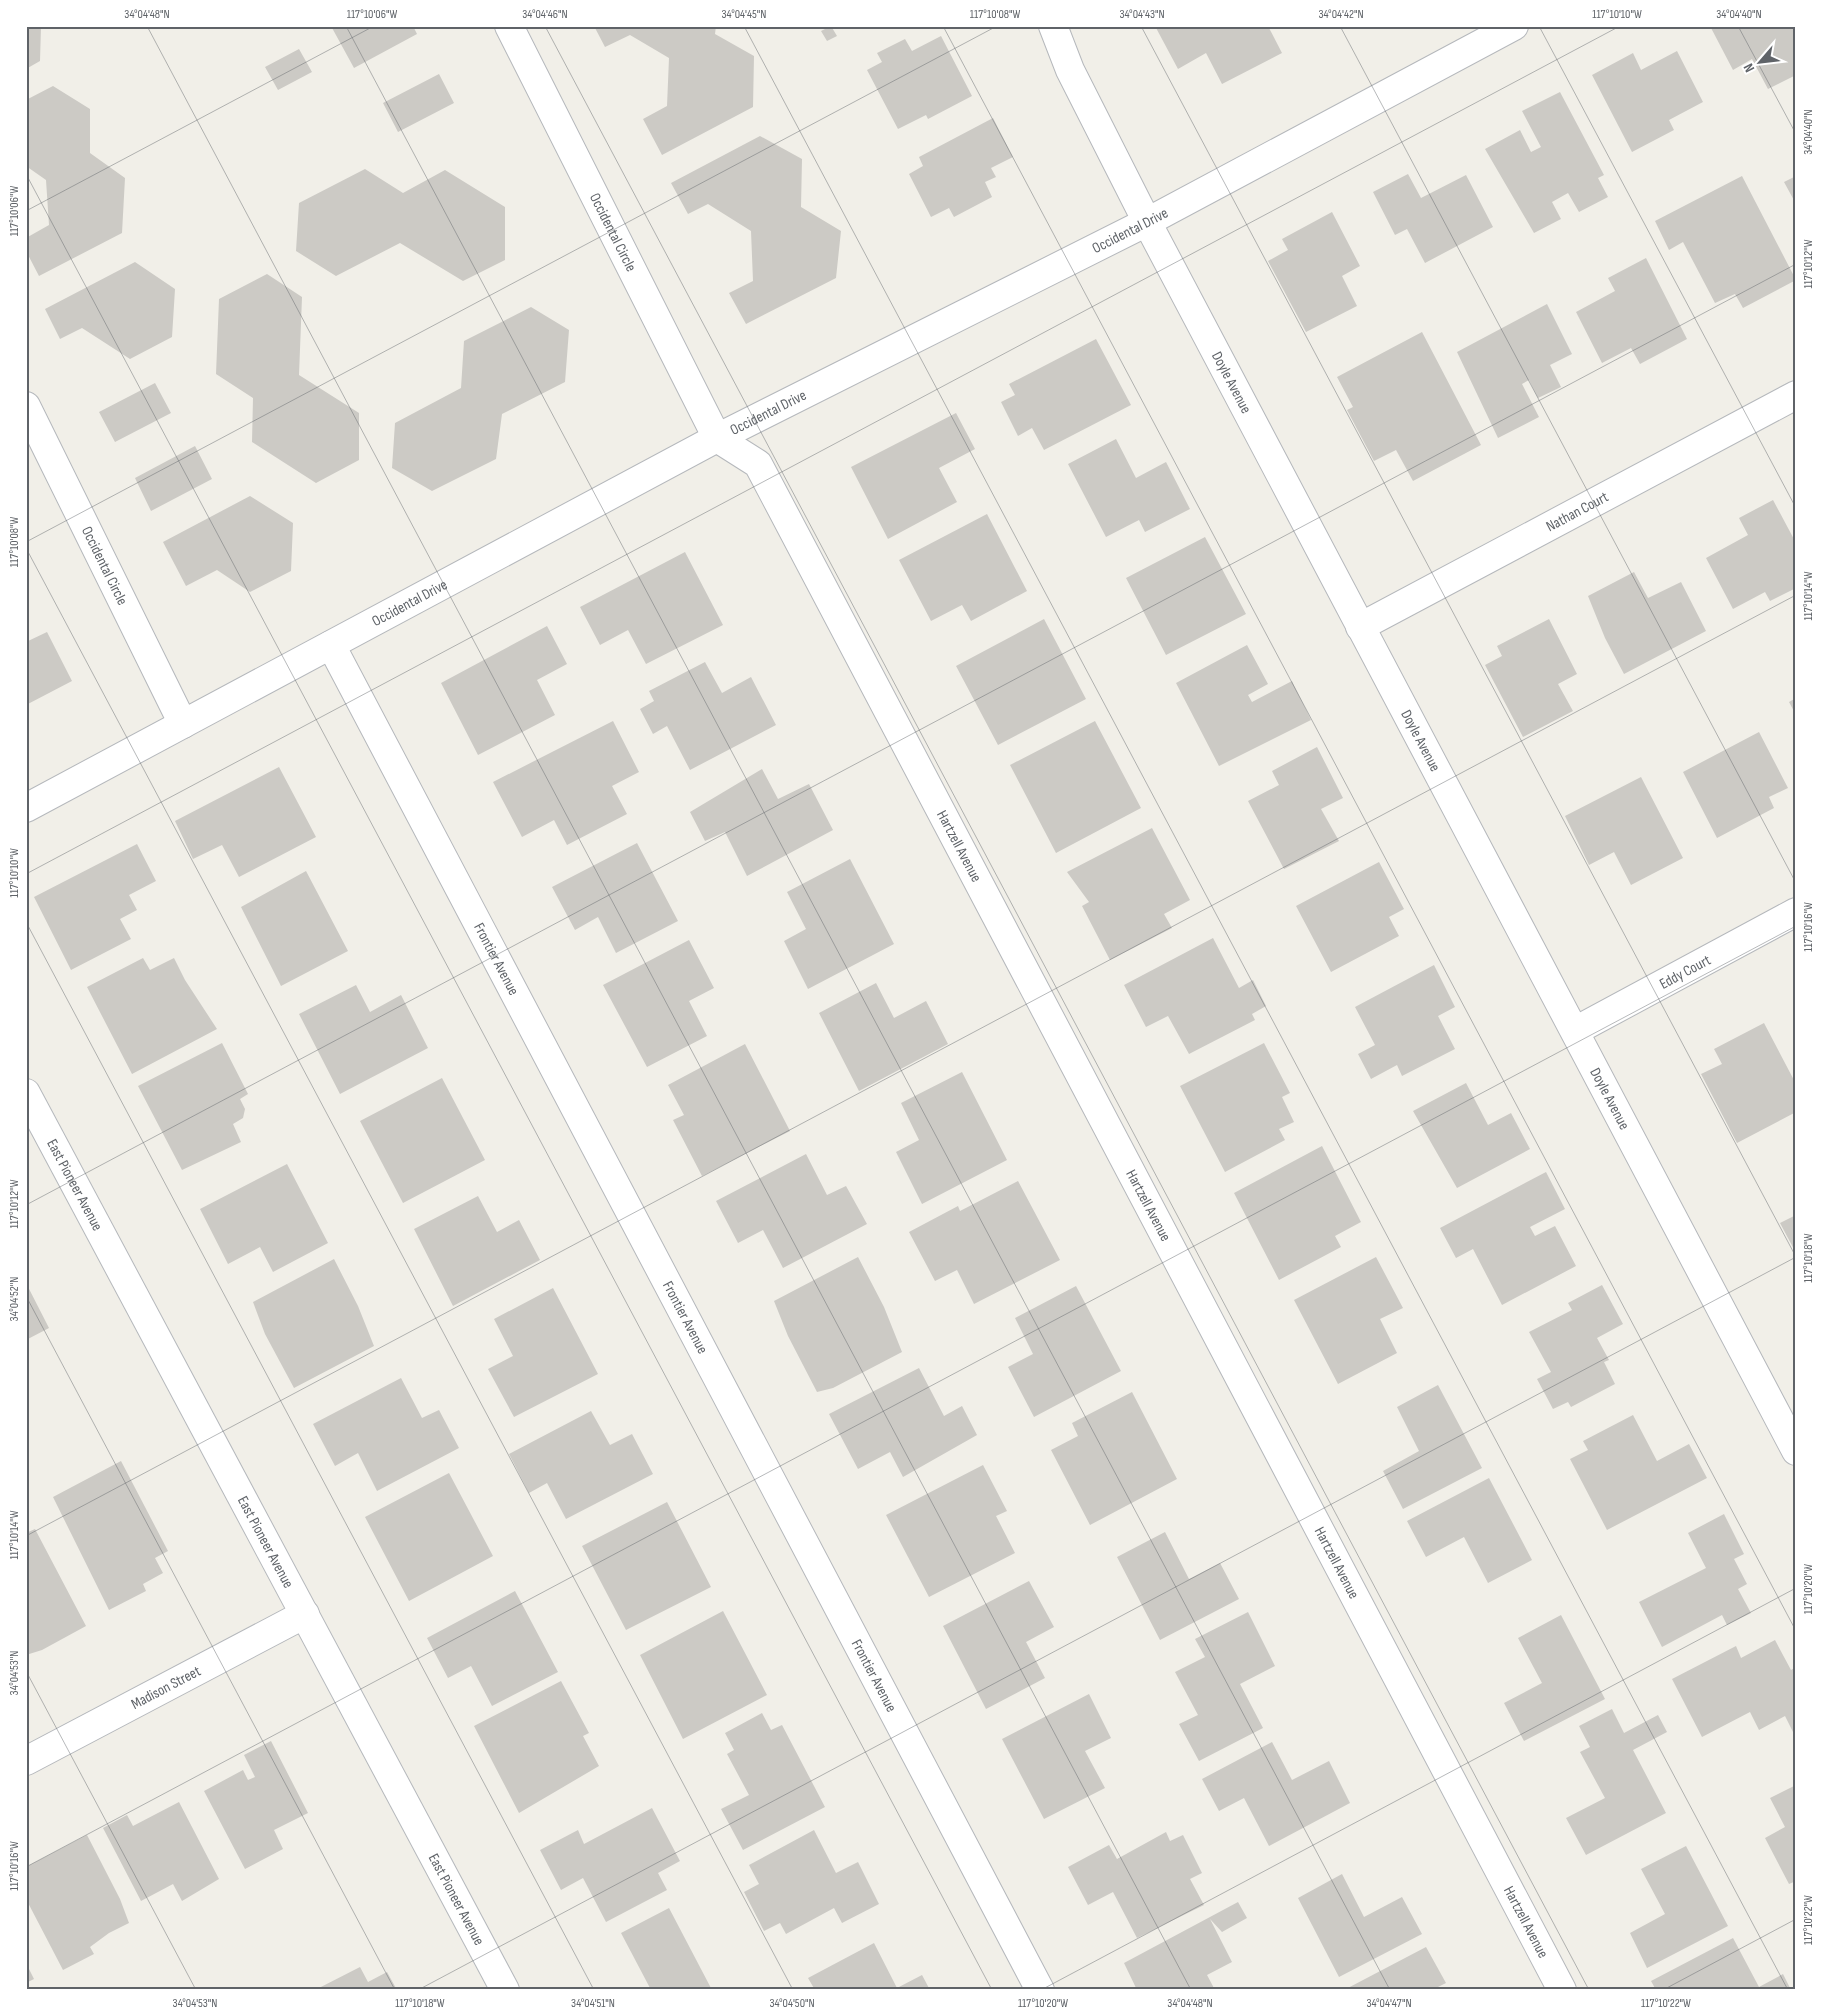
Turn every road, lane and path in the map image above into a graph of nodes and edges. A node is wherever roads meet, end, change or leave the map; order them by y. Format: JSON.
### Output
{"nodes":[{"id":1,"x":509,"y":26,"type":"edge"},
{"id":2,"x":1052,"y":26,"type":"edge"},
{"id":3,"x":1514,"y":26,"type":"edge"},
{"id":4,"x":1147,"y":222,"type":"junction"},
{"id":5,"x":1796,"y":395,"type":"edge"},
{"id":6,"x":26,"y":406,"type":"edge"},
{"id":7,"x":717,"y":438,"type":"junction"},
{"id":8,"x":1360,"y":628,"type":"junction"},
{"id":9,"x":331,"y":645,"type":"junction"},
{"id":10,"x":183,"y":724,"type":"junction"},
{"id":11,"x":26,"y":808,"type":"edge"},
{"id":12,"x":1796,"y":912,"type":"edge"},
{"id":13,"x":1575,"y":1031,"type":"junction"},
{"id":14,"x":29,"y":1107,"type":"edge"},
{"id":15,"x":1793,"y":1440,"type":"edge"},
{"id":16,"x":305,"y":1614,"type":"junction"},
{"id":17,"x":26,"y":1761,"type":"edge"},
{"id":18,"x":505,"y":1990,"type":"edge"},
{"id":19,"x":1040,"y":1990,"type":"edge"},
{"id":20,"x":1562,"y":1990,"type":"edge"}],
"edges":[{"from":1,"to":7,"type":"street","name":"Occidental Circle"},
{"from":2,"to":4,"type":"street","name":"Doyle Avenue"},
{"from":3,"to":4,"type":"street","name":"Occidental Drive"},
{"from":4,"to":7,"type":"street","name":"Occidental Drive"},
{"from":4,"to":8,"type":"street","name":"Doyle Avenue"},
{"from":5,"to":8,"type":"street","name":"Nathan Court"},
{"from":6,"to":10,"type":"street","name":"Occidental Circle"},
{"from":7,"to":9,"type":"street","name":"Occidental Drive"},
{"from":7,"to":20,"type":"street","name":"Hartzell Avenue"},
{"from":8,"to":13,"type":"street","name":"Doyle Avenue"},
{"from":9,"to":10,"type":"street","name":"Occidental Drive"},
{"from":9,"to":19,"type":"street","name":"Frontier Avenue"},
{"from":10,"to":11,"type":"street","name":"Occidental Drive"},
{"from":12,"to":13,"type":"street","name":"Eddy Court"},
{"from":13,"to":15,"type":"street","name":"Doyle Avenue"},
{"from":14,"to":16,"type":"street","name":"East Pioneer Avenue"},
{"from":16,"to":17,"type":"street","name":"Madison Street"},
{"from":16,"to":18,"type":"street","name":"East Pioneer Avenue"}]}
